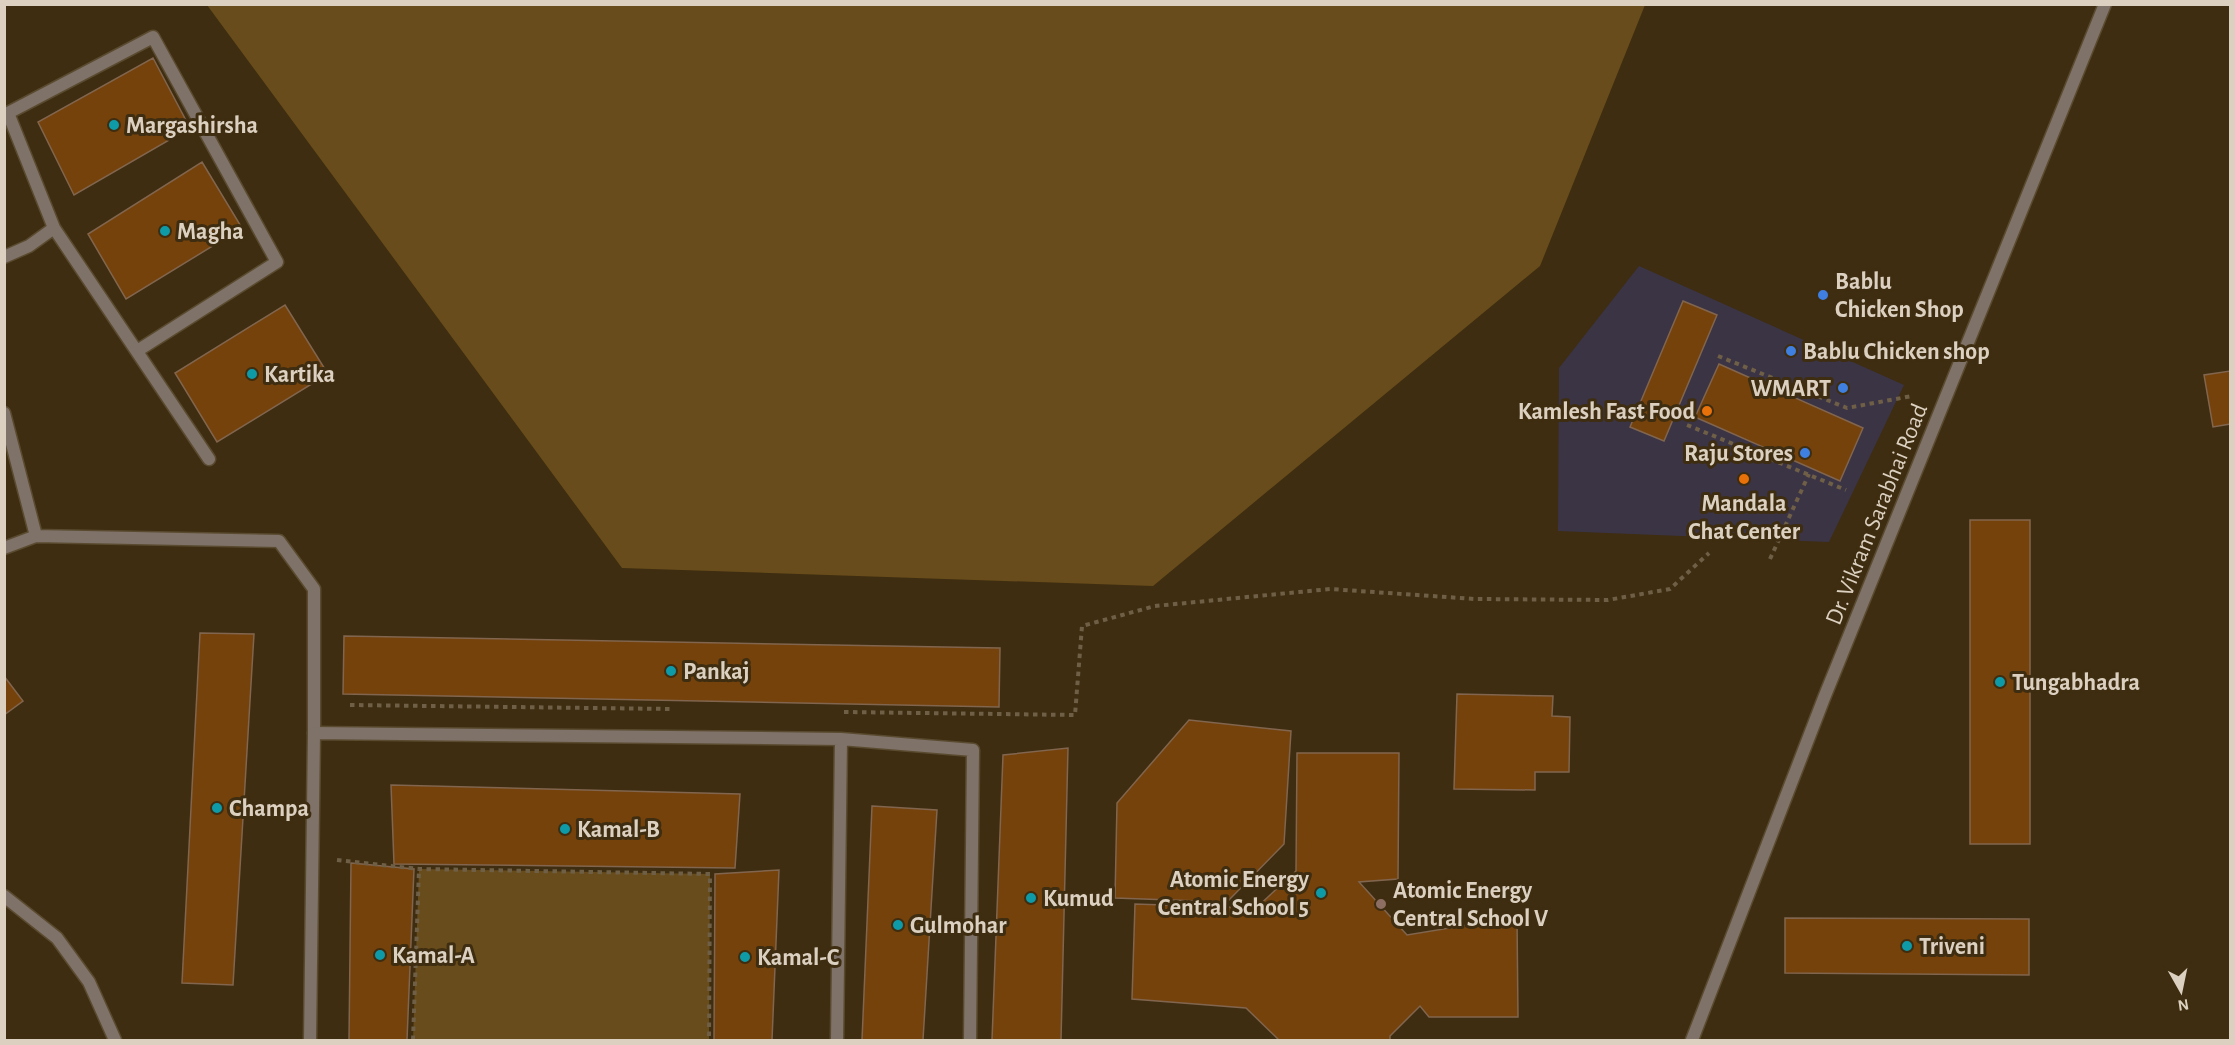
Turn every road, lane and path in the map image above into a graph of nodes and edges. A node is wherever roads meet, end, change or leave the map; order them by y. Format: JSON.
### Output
{"nodes":[{"id":1,"x":2105,"y":4,"type":"edge"},
{"id":2,"x":54,"y":228,"type":"junction"},
{"id":3,"x":4,"y":257,"type":"edge"},
{"id":4,"x":136,"y":351,"type":"junction"},
{"id":5,"x":1718,"y":356,"type":"dead end"},
{"id":6,"x":1912,"y":396,"type":"dead end"},
{"id":7,"x":4,"y":413,"type":"edge"},
{"id":8,"x":1687,"y":425,"type":"dead end"},
{"id":9,"x":209,"y":459,"type":"dead end"},
{"id":10,"x":1809,"y":474,"type":"junction"},
{"id":11,"x":1846,"y":490,"type":"dead end"},
{"id":12,"x":36,"y":536,"type":"junction"},
{"id":13,"x":4,"y":548,"type":"edge"},
{"id":14,"x":1709,"y":554,"type":"dead end"},
{"id":15,"x":1770,"y":560,"type":"dead end"},
{"id":16,"x":350,"y":705,"type":"dead end"},
{"id":17,"x":683,"y":710,"type":"dead end"},
{"id":18,"x":837,"y":712,"type":"dead end"},
{"id":19,"x":314,"y":733,"type":"junction"},
{"id":20,"x":841,"y":740,"type":"junction"},
{"id":21,"x":312,"y":857,"type":"junction"},
{"id":22,"x":419,"y":869,"type":"junction"},
{"id":23,"x":4,"y":896,"type":"edge"},
{"id":24,"x":116,"y":1041,"type":"edge"},
{"id":25,"x":310,"y":1041,"type":"edge"},
{"id":26,"x":413,"y":1041,"type":"edge"},
{"id":27,"x":709,"y":1041,"type":"edge"},
{"id":28,"x":837,"y":1041,"type":"edge"},
{"id":29,"x":970,"y":1041,"type":"edge"},
{"id":30,"x":1692,"y":1041,"type":"edge"}],
"edges":[{"from":1,"to":30,"type":"street","name":"Dr. Vikram Sarabhai Road"},
{"from":2,"to":3,"type":"street"},
{"from":2,"to":4,"type":"street"},
{"from":2,"to":4,"type":"street"},
{"from":4,"to":9,"type":"street"},
{"from":5,"to":6,"type":"path"},
{"from":7,"to":12,"type":"street"},
{"from":8,"to":10,"type":"path"},
{"from":10,"to":11,"type":"path"},
{"from":10,"to":15,"type":"path"},
{"from":12,"to":13,"type":"street"},
{"from":12,"to":19,"type":"street"},
{"from":14,"to":18,"type":"path"},
{"from":16,"to":17,"type":"path"},
{"from":19,"to":20,"type":"street"},
{"from":19,"to":21,"type":"street"},
{"from":20,"to":28,"type":"street"},
{"from":20,"to":29,"type":"street"},
{"from":21,"to":22,"type":"path"},
{"from":21,"to":25,"type":"street"},
{"from":22,"to":26,"type":"path"},
{"from":22,"to":27,"type":"path"},
{"from":23,"to":24,"type":"street"}]}
